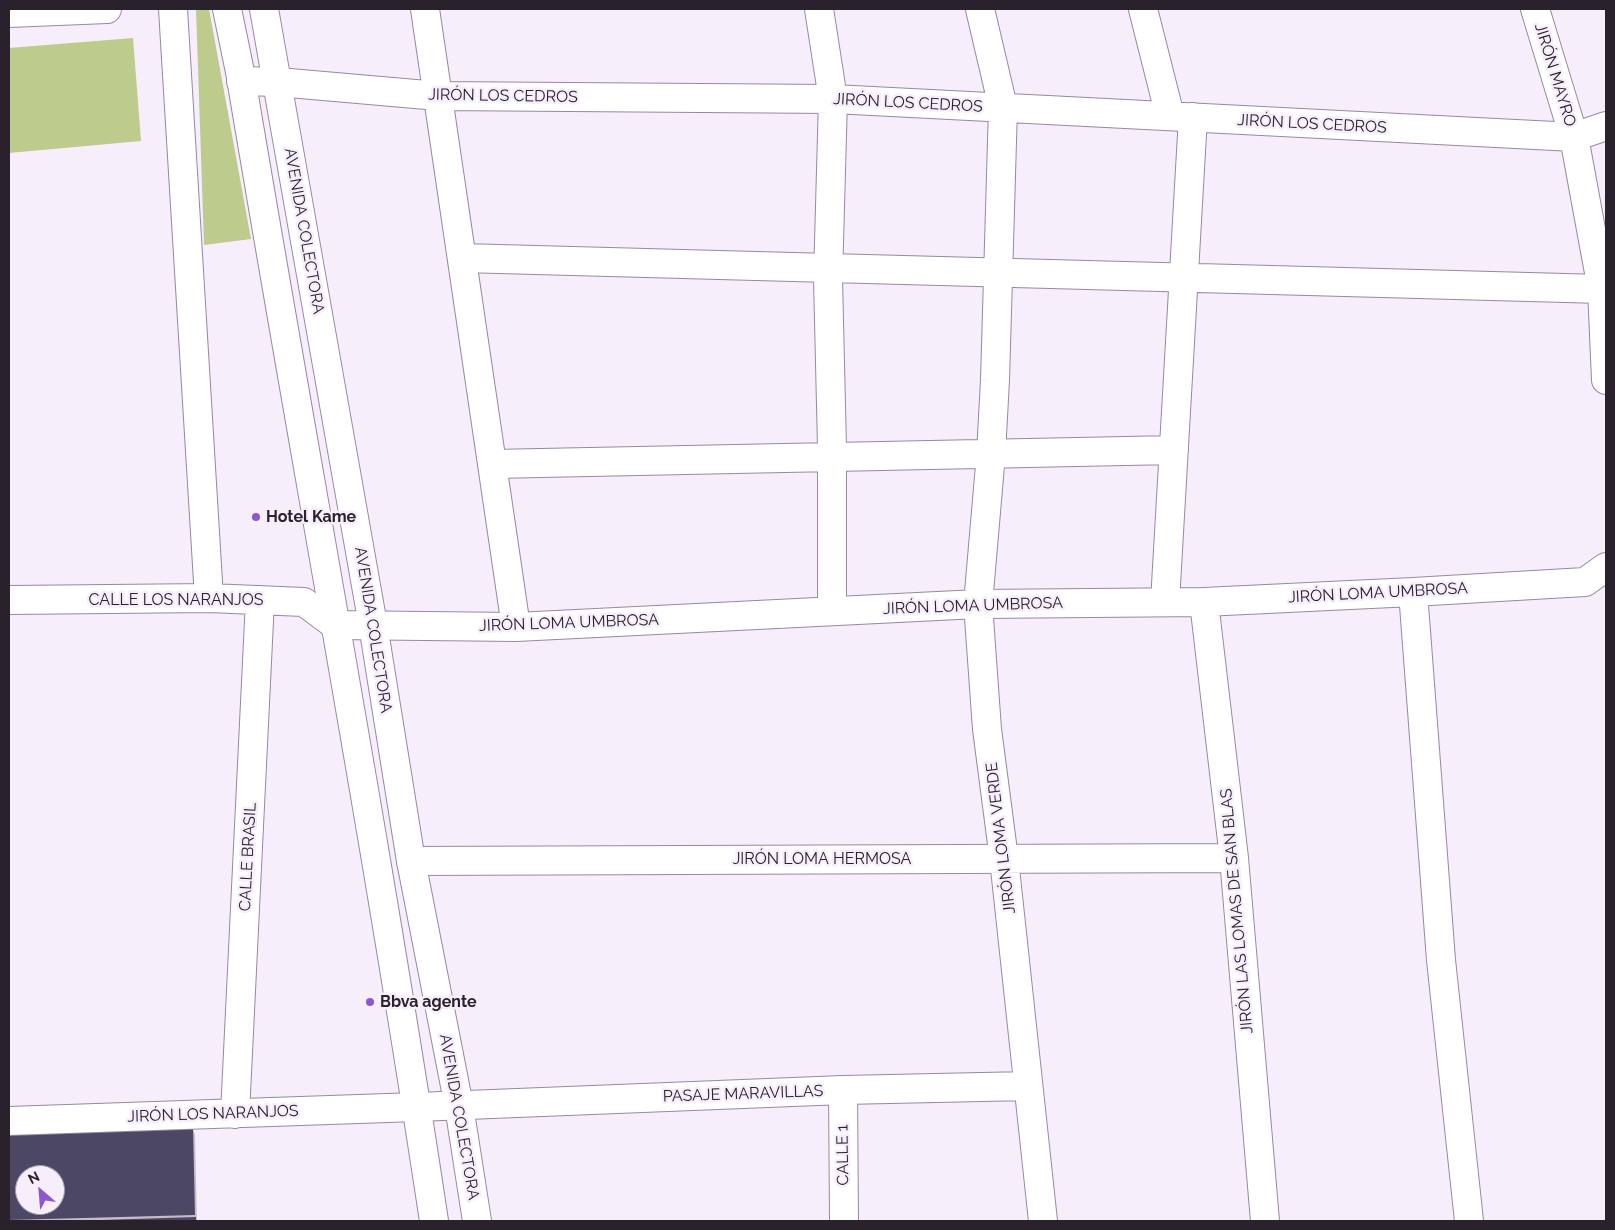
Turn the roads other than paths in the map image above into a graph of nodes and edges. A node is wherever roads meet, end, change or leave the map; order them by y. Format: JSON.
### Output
{"nodes":[{"id":1,"x":107,"y":9,"type":"edge"},
{"id":2,"x":173,"y":9,"type":"edge"},
{"id":3,"x":227,"y":9,"type":"edge"},
{"id":4,"x":264,"y":9,"type":"edge"},
{"id":5,"x":425,"y":9,"type":"edge"},
{"id":6,"x":819,"y":9,"type":"edge"},
{"id":7,"x":980,"y":9,"type":"edge"},
{"id":8,"x":1144,"y":9,"type":"edge"},
{"id":9,"x":1535,"y":9,"type":"edge"},
{"id":10,"x":9,"y":13,"type":"edge"},
{"id":11,"x":241,"y":81,"type":"junction"},
{"id":12,"x":278,"y":82,"type":"junction"},
{"id":13,"x":438,"y":96,"type":"junction"},
{"id":14,"x":833,"y":99,"type":"junction"},
{"id":15,"x":1003,"y":107,"type":"junction"},
{"id":16,"x":1182,"y":117,"type":"junction"},
{"id":17,"x":1606,"y":126,"type":"edge"},
{"id":18,"x":1574,"y":137,"type":"junction"},
{"id":19,"x":462,"y":258,"type":"junction"},
{"id":20,"x":828,"y":268,"type":"junction"},
{"id":21,"x":998,"y":272,"type":"junction"},
{"id":22,"x":1184,"y":277,"type":"junction"},
{"id":23,"x":1602,"y":288,"type":"junction"},
{"id":24,"x":1606,"y":380,"type":"edge"},
{"id":25,"x":1174,"y":450,"type":"junction"},
{"id":26,"x":991,"y":454,"type":"junction"},
{"id":27,"x":832,"y":457,"type":"junction"},
{"id":28,"x":492,"y":464,"type":"junction"},
{"id":29,"x":1606,"y":567,"type":"edge"},
{"id":30,"x":1413,"y":592,"type":"junction"},
{"id":31,"x":209,"y":598,"type":"junction"},
{"id":32,"x":9,"y":600,"type":"edge"},
{"id":33,"x":260,"y":600,"type":"junction"},
{"id":34,"x":1165,"y":602,"type":"junction"},
{"id":35,"x":1204,"y":602,"type":"junction"},
{"id":36,"x":978,"y":604,"type":"junction"},
{"id":37,"x":832,"y":611,"type":"junction"},
{"id":38,"x":335,"y":625,"type":"junction"},
{"id":39,"x":373,"y":625,"type":"junction"},
{"id":40,"x":516,"y":627,"type":"junction"},
{"id":41,"x":1004,"y":858,"type":"junction"},
{"id":42,"x":1234,"y":858,"type":"junction"},
{"id":43,"x":411,"y":861,"type":"junction"},
{"id":44,"x":1028,"y":1086,"type":"junction"},
{"id":45,"x":842,"y":1090,"type":"junction"},
{"id":46,"x":459,"y":1106,"type":"junction"},
{"id":47,"x":417,"y":1107,"type":"junction"},
{"id":48,"x":235,"y":1114,"type":"junction"},
{"id":49,"x":9,"y":1121,"type":"edge"},
{"id":50,"x":434,"y":1221,"type":"edge"},
{"id":51,"x":477,"y":1221,"type":"edge"},
{"id":52,"x":844,"y":1221,"type":"edge"},
{"id":53,"x":1043,"y":1221,"type":"edge"},
{"id":54,"x":1265,"y":1221,"type":"edge"},
{"id":55,"x":1469,"y":1221,"type":"edge"}],
"edges":[{"from":1,"to":10,"type":"street"},
{"from":2,"to":31,"type":"street"},
{"from":3,"to":11,"type":"street"},
{"from":4,"to":12,"type":"street","name":"AVENIDA COLECTORA"},
{"from":5,"to":13,"type":"street"},
{"from":6,"to":14,"type":"street"},
{"from":7,"to":15,"type":"street","name":"JIRÓN LOMA VERDE"},
{"from":8,"to":16,"type":"street"},
{"from":9,"to":18,"type":"street","name":"JIRÓN MAYRO"},
{"from":11,"to":12,"type":"street","name":"JIRÓN LOS CEDROS"},
{"from":11,"to":38,"type":"street"},
{"from":12,"to":13,"type":"street","name":"JIRÓN LOS CEDROS"},
{"from":12,"to":39,"type":"street","name":"AVENIDA COLECTORA"},
{"from":13,"to":14,"type":"street","name":"JIRÓN LOS CEDROS"},
{"from":13,"to":19,"type":"street"},
{"from":14,"to":15,"type":"street","name":"JIRÓN LOS CEDROS"},
{"from":14,"to":20,"type":"street"},
{"from":15,"to":16,"type":"street","name":"JIRÓN LOS CEDROS"},
{"from":15,"to":21,"type":"street","name":"JIRÓN LOMA VERDE"},
{"from":16,"to":18,"type":"street","name":"JIRÓN LOS CEDROS"},
{"from":16,"to":22,"type":"street"},
{"from":17,"to":18,"type":"street","name":"JIRÓN MAYRO"},
{"from":18,"to":23,"type":"street"},
{"from":19,"to":20,"type":"street"},
{"from":19,"to":28,"type":"street"},
{"from":20,"to":21,"type":"street"},
{"from":20,"to":27,"type":"street"},
{"from":21,"to":22,"type":"street"},
{"from":21,"to":26,"type":"street","name":"JIRÓN LOMA VERDE"},
{"from":22,"to":23,"type":"street"},
{"from":22,"to":25,"type":"street"},
{"from":23,"to":24,"type":"street"},
{"from":25,"to":26,"type":"street"},
{"from":25,"to":34,"type":"street"},
{"from":26,"to":27,"type":"street"},
{"from":26,"to":36,"type":"street","name":"JIRÓN LOMA VERDE"},
{"from":27,"to":28,"type":"street"},
{"from":27,"to":37,"type":"street"},
{"from":28,"to":40,"type":"street"},
{"from":29,"to":30,"type":"street","name":"JIRÓN LOMA UMBROSA"},
{"from":30,"to":35,"type":"street","name":"JIRÓN LOMA UMBROSA"},
{"from":30,"to":55,"type":"street"},
{"from":31,"to":32,"type":"street","name":"CALLE LOS NARANJOS"},
{"from":31,"to":33,"type":"street","name":"CALLE LOS NARANJOS"},
{"from":33,"to":38,"type":"street","name":"CALLE LOS NARANJOS"},
{"from":33,"to":48,"type":"street","name":"CALLE BRASIL"},
{"from":34,"to":35,"type":"street","name":"JIRÓN LOMA UMBROSA"},
{"from":34,"to":36,"type":"street","name":"JIRÓN LOMA UMBROSA"},
{"from":35,"to":42,"type":"street","name":"JIRÓN LAS LOMAS DE SAN BLAS"},
{"from":36,"to":37,"type":"street","name":"JIRÓN LOMA UMBROSA"},
{"from":36,"to":41,"type":"street","name":"JIRÓN LOMA VERDE"},
{"from":37,"to":40,"type":"street","name":"JIRÓN LOMA UMBROSA"},
{"from":38,"to":39,"type":"street","name":"JIRÓN LOMA UMBROSA"},
{"from":38,"to":47,"type":"street"},
{"from":39,"to":40,"type":"street","name":"JIRÓN LOMA UMBROSA"},
{"from":39,"to":43,"type":"street","name":"AVENIDA COLECTORA"},
{"from":41,"to":42,"type":"street","name":"JIRÓN LOMA HERMOSA"},
{"from":41,"to":43,"type":"street","name":"JIRÓN LOMA HERMOSA"},
{"from":41,"to":44,"type":"street","name":"JIRÓN LOMA VERDE"},
{"from":42,"to":54,"type":"street","name":"JIRÓN LAS LOMAS DE SAN BLAS"},
{"from":43,"to":46,"type":"street","name":"AVENIDA COLECTORA"},
{"from":44,"to":45,"type":"street","name":"PASAJE MARAVILLAS"},
{"from":44,"to":53,"type":"street","name":"JIRÓN LOMA VERDE"},
{"from":45,"to":46,"type":"street","name":"PASAJE MARAVILLAS"},
{"from":45,"to":52,"type":"street","name":"CALLE 1"},
{"from":46,"to":47,"type":"street","name":"PASAJE MARAVILLAS"},
{"from":46,"to":51,"type":"street","name":"AVENIDA COLECTORA"},
{"from":47,"to":48,"type":"street","name":"JIRÓN LOS NARANJOS"},
{"from":47,"to":50,"type":"street"},
{"from":48,"to":49,"type":"street","name":"JIRÓN LOS NARANJOS"}]}
